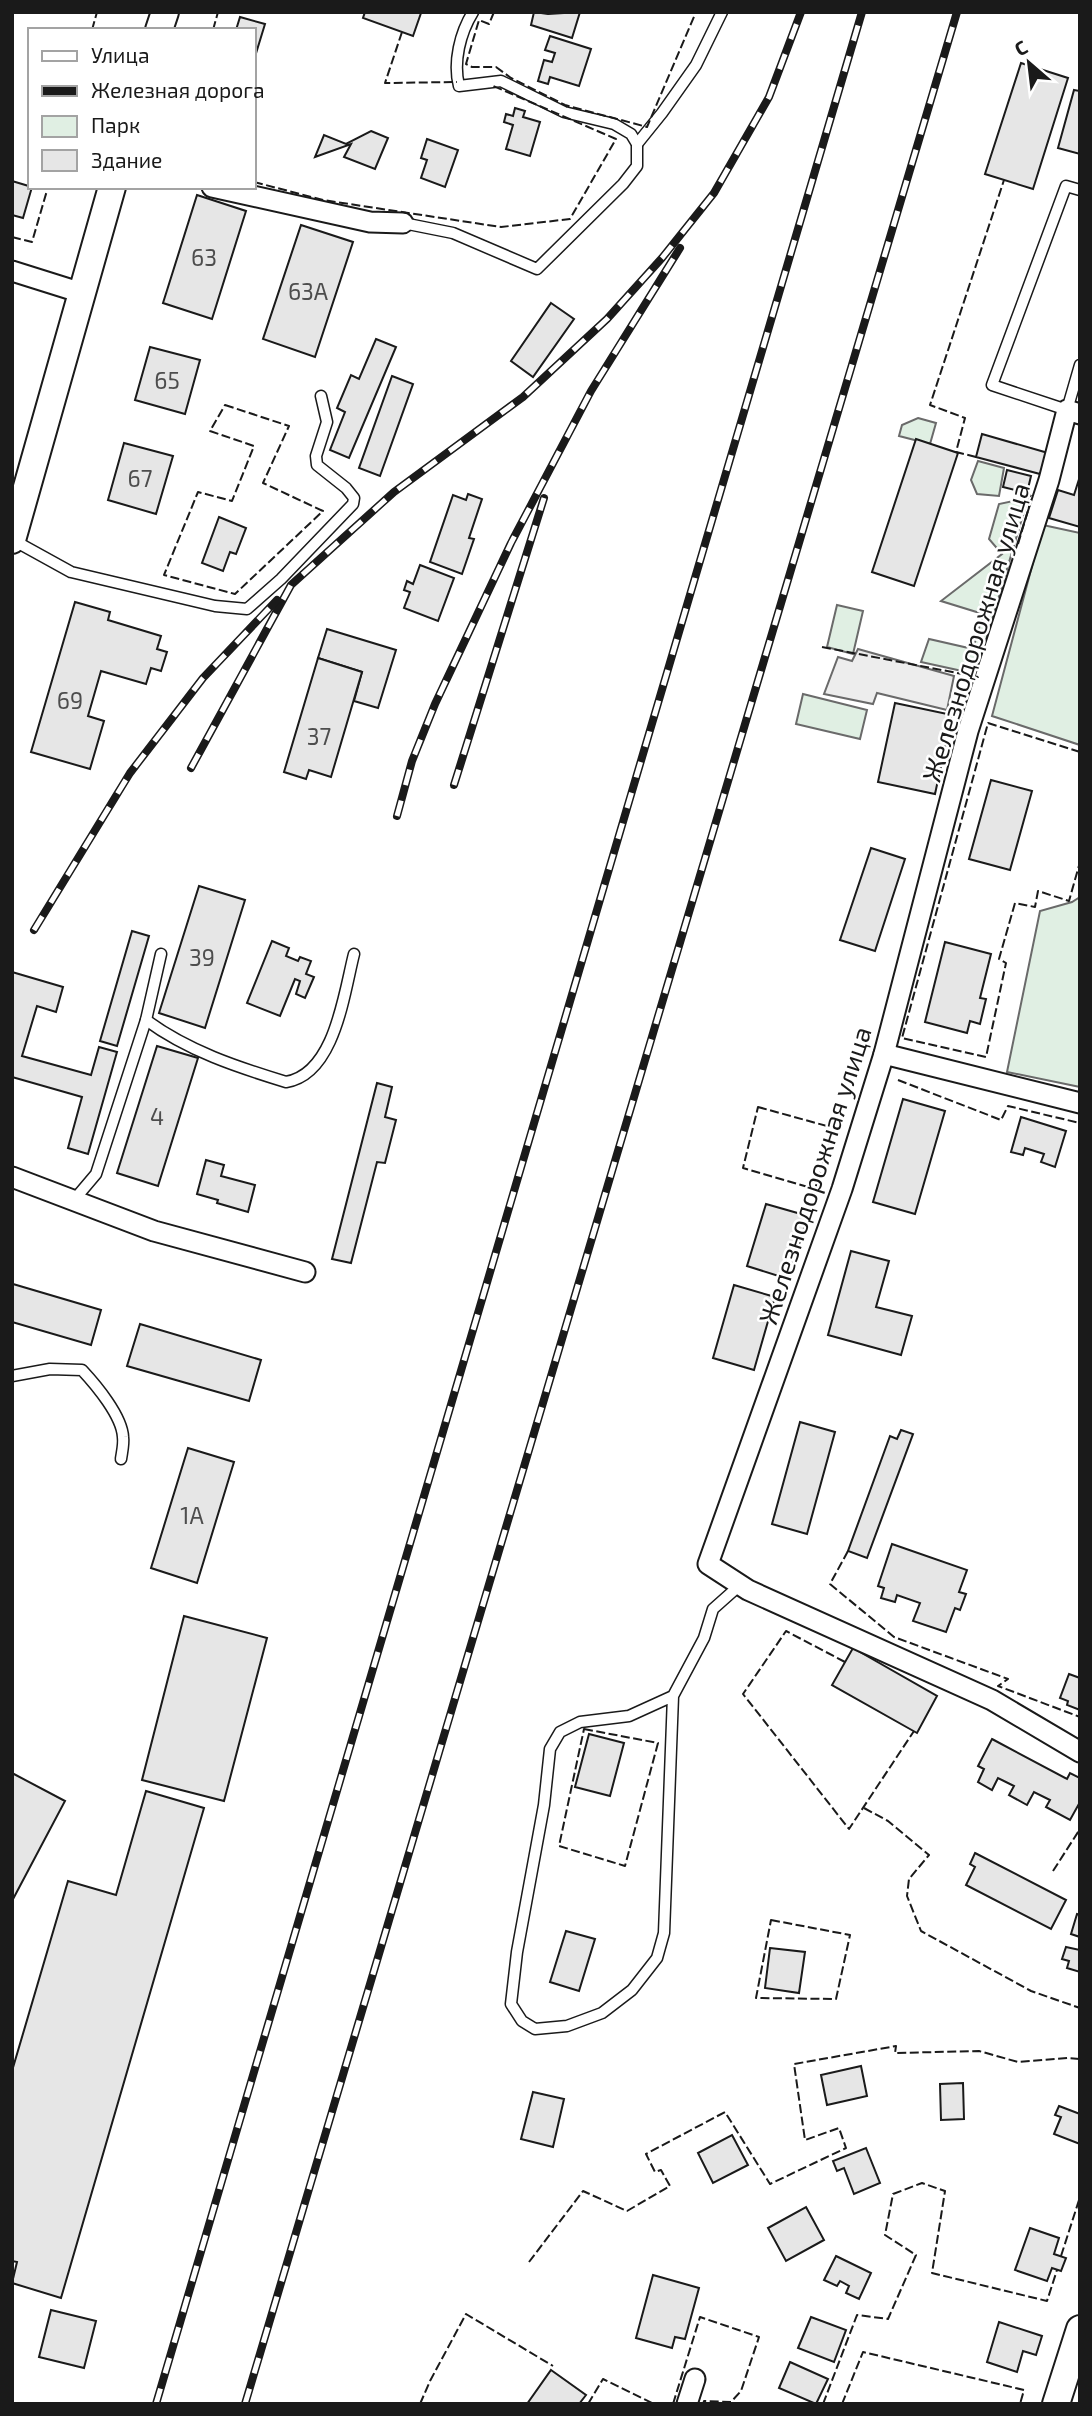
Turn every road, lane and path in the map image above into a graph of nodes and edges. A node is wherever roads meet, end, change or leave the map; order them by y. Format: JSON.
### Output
{"nodes":[{"id":1,"x":473,"y":12,"type":"edge"},
{"id":2,"x":722,"y":12,"type":"edge"},
{"id":3,"x":638,"y":144,"type":"junction"},
{"id":4,"x":111,"y":189,"type":"edge"},
{"id":5,"x":221,"y":189,"type":"edge"},
{"id":6,"x":1080,"y":190,"type":"edge"},
{"id":7,"x":403,"y":223,"type":"joint"},
{"id":8,"x":12,"y":271,"type":"edge"},
{"id":9,"x":82,"y":293,"type":"junction"},
{"id":10,"x":1080,"y":365,"type":"edge"},
{"id":11,"x":321,"y":396,"type":"dead end"},
{"id":12,"x":1073,"y":412,"type":"edge"},
{"id":13,"x":12,"y":540,"type":"edge"},
{"id":14,"x":161,"y":954,"type":"dead end"},
{"id":15,"x":354,"y":954,"type":"dead end"},
{"id":16,"x":146,"y":1020,"type":"junction"},
{"id":17,"x":884,"y":1054,"type":"junction"},
{"id":18,"x":1080,"y":1102,"type":"edge"},
{"id":19,"x":12,"y":1177,"type":"edge"},
{"id":20,"x":74,"y":1200,"type":"junction"},
{"id":21,"x":305,"y":1272,"type":"dead end"},
{"id":22,"x":12,"y":1376,"type":"edge"},
{"id":23,"x":121,"y":1459,"type":"dead end"},
{"id":24,"x":740,"y":1585,"type":"junction"},
{"id":25,"x":673,"y":1696,"type":"junction"},
{"id":26,"x":1080,"y":1752,"type":"edge"},
{"id":27,"x":1080,"y":2329,"type":"edge"},
{"id":28,"x":695,"y":2379,"type":"dead end"},
{"id":29,"x":687,"y":2404,"type":"edge"},
{"id":30,"x":1056,"y":2404,"type":"edge"}],
"edges":[{"from":1,"to":3,"type":"lane"},
{"from":2,"to":3,"type":"lane"},
{"from":3,"to":7,"type":"lane"},
{"from":4,"to":9,"type":"main road"},
{"from":5,"to":7,"type":"street"},
{"from":6,"to":12,"type":"lane"},
{"from":8,"to":9,"type":"street"},
{"from":9,"to":13,"type":"main road"},
{"from":10,"to":12,"type":"lane"},
{"from":11,"to":13,"type":"lane"},
{"from":12,"to":17,"type":"street","name":"Железнодорожная улица"},
{"from":14,"to":16,"type":"lane"},
{"from":15,"to":16,"type":"lane"},
{"from":16,"to":20,"type":"lane"},
{"from":17,"to":18,"type":"street"},
{"from":17,"to":24,"type":"street","name":"Железнодорожная улица"},
{"from":19,"to":20,"type":"street"},
{"from":20,"to":21,"type":"street"},
{"from":22,"to":23,"type":"lane"},
{"from":24,"to":25,"type":"lane"},
{"from":24,"to":26,"type":"street","name":"Железнодорожная улица"},
{"from":25,"to":25,"type":"lane"},
{"from":27,"to":30,"type":"main road"},
{"from":28,"to":29,"type":"street"}]}
